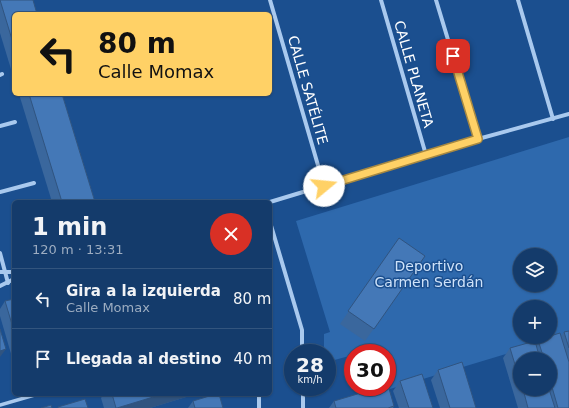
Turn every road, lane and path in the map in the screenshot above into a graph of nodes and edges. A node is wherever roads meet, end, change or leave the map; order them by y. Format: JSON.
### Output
{"nodes":[{"id":1,"x":270,"y":0,"type":"edge"},
{"id":2,"x":381,"y":0,"type":"edge"},
{"id":3,"x":436,"y":0,"type":"edge"},
{"id":4,"x":518,"y":0,"type":"edge"},
{"id":5,"x":569,"y":114,"type":"edge"},
{"id":6,"x":553,"y":119,"type":"junction"},
{"id":7,"x":15,"y":122,"type":"dead end"},
{"id":8,"x":0,"y":126,"type":"edge"},
{"id":9,"x":478,"y":139,"type":"junction"},
{"id":10,"x":426,"y":155,"type":"junction"},
{"id":11,"x":34,"y":183,"type":"dead end"},
{"id":12,"x":324,"y":186,"type":"junction"},
{"id":13,"x":0,"y":192,"type":"edge"},
{"id":14,"x":272,"y":201,"type":"edge"},
{"id":15,"x":272,"y":229,"type":"edge"},
{"id":16,"x":0,"y":253,"type":"edge"},
{"id":17,"x":2,"y":272,"type":"edge"},
{"id":18,"x":12,"y":280,"type":"edge"},
{"id":19,"x":8,"y":283,"type":"junction"},
{"id":20,"x":0,"y":286,"type":"edge"},
{"id":21,"x":302,"y":344,"type":"edge"},
{"id":22,"x":31,"y":396,"type":"edge"},
{"id":23,"x":259,"y":396,"type":"edge"},
{"id":24,"x":302,"y":396,"type":"edge"},
{"id":25,"x":0,"y":405,"type":"edge"},
{"id":26,"x":259,"y":408,"type":"edge"},
{"id":27,"x":303,"y":408,"type":"edge"}],
"edges":[{"from":1,"to":12,"type":"street","name":"CALLE SATÉLITE"},
{"from":2,"to":10,"type":"street","name":"CALLE PLANETA"},
{"from":3,"to":9,"type":"street"},
{"from":4,"to":6,"type":"street"},
{"from":5,"to":6,"type":"street"},
{"from":6,"to":9,"type":"street"},
{"from":7,"to":8,"type":"street"},
{"from":9,"to":10,"type":"street"},
{"from":10,"to":12,"type":"street"},
{"from":11,"to":13,"type":"street"},
{"from":12,"to":14,"type":"street"},
{"from":15,"to":21,"type":"street"},
{"from":16,"to":17,"type":"street"},
{"from":17,"to":19,"type":"street"},
{"from":18,"to":19,"type":"street"},
{"from":19,"to":20,"type":"street"},
{"from":22,"to":25,"type":"street"},
{"from":23,"to":26,"type":"street"},
{"from":24,"to":27,"type":"street"}]}
